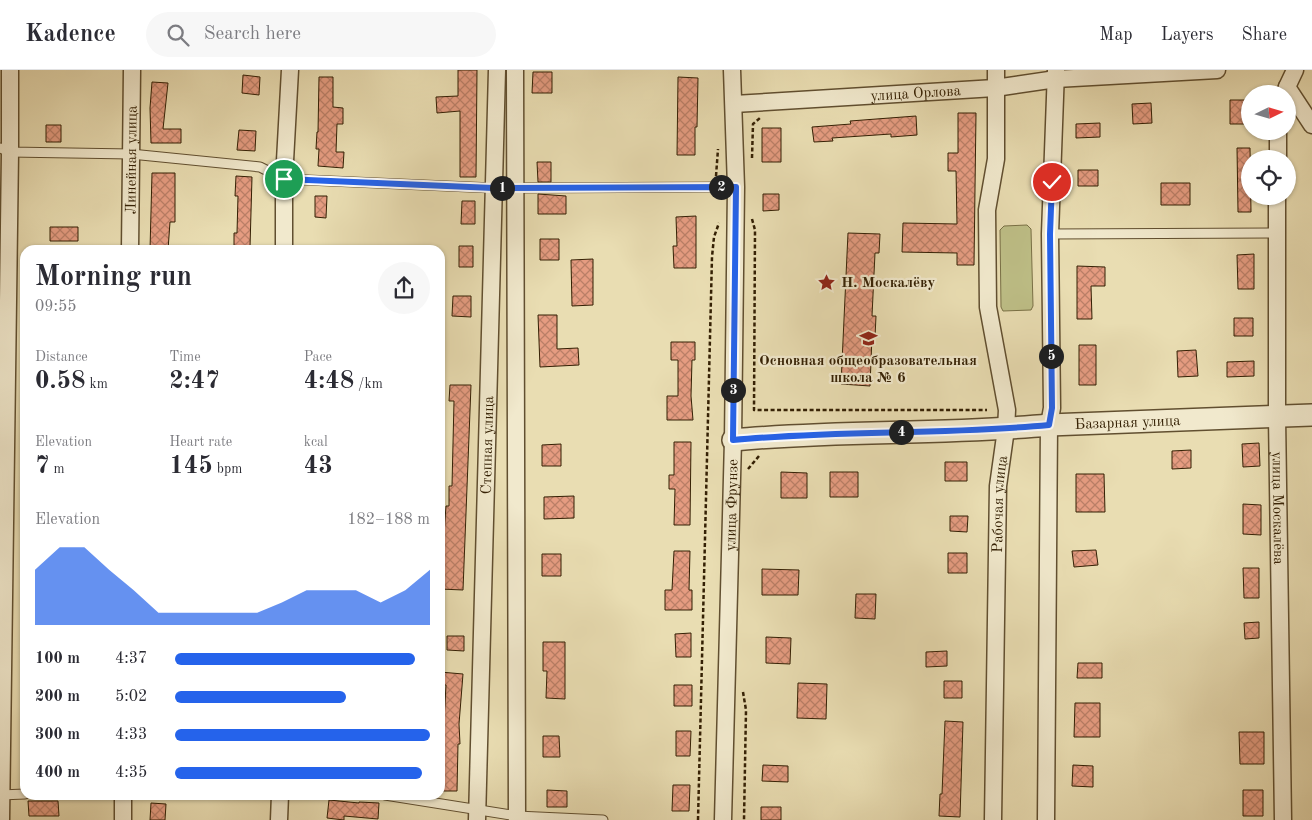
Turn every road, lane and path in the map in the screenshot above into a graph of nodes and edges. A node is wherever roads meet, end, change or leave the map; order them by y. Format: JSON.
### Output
{"nodes":[{"id":1,"x":10,"y":70,"type":"edge"},
{"id":2,"x":132,"y":70,"type":"edge"},
{"id":3,"x":290,"y":70,"type":"edge"},
{"id":4,"x":497,"y":70,"type":"edge"},
{"id":5,"x":515,"y":70,"type":"edge"},
{"id":6,"x":732,"y":70,"type":"edge"},
{"id":7,"x":996,"y":70,"type":"edge"},
{"id":8,"x":1217,"y":70,"type":"edge"},
{"id":9,"x":1295,"y":70,"type":"edge"},
{"id":10,"x":1056,"y":75,"type":"edge"},
{"id":11,"x":1288,"y":85,"type":"edge"},
{"id":12,"x":995,"y":88,"type":"junction"},
{"id":13,"x":1296,"y":103,"type":"edge"},
{"id":14,"x":734,"y":104,"type":"junction"},
{"id":15,"x":761,"y":117,"type":"dead end"},
{"id":16,"x":1312,"y":125,"type":"edge"},
{"id":17,"x":5,"y":150,"type":"edge"},
{"id":18,"x":131,"y":154,"type":"junction"},
{"id":19,"x":752,"y":163,"type":"dead end"},
{"id":20,"x":284,"y":179,"type":"junction"},
{"id":21,"x":736,"y":187,"type":"junction"},
{"id":22,"x":493,"y":188,"type":"junction"},
{"id":23,"x":516,"y":188,"type":"junction"},
{"id":24,"x":1278,"y":205,"type":"edge"},
{"id":25,"x":750,"y":212,"type":"dead end"},
{"id":26,"x":722,"y":217,"type":"dead end"},
{"id":27,"x":1277,"y":232,"type":"junction"},
{"id":28,"x":1050,"y":234,"type":"junction"},
{"id":29,"x":130,"y":245,"type":"edge"},
{"id":30,"x":284,"y":245,"type":"edge"},
{"id":31,"x":1312,"y":415,"type":"edge"},
{"id":32,"x":1278,"y":417,"type":"junction"},
{"id":33,"x":1006,"y":420,"type":"junction"},
{"id":34,"x":1049,"y":425,"type":"junction"},
{"id":35,"x":733,"y":440,"type":"junction"},
{"id":36,"x":764,"y":451,"type":"dead end"},
{"id":37,"x":747,"y":471,"type":"dead end"},
{"id":38,"x":742,"y":690,"type":"dead end"},
{"id":39,"x":20,"y":794,"type":"edge"},
{"id":40,"x":1,"y":795,"type":"edge"},
{"id":41,"x":123,"y":800,"type":"edge"},
{"id":42,"x":280,"y":800,"type":"edge"},
{"id":43,"x":408,"y":800,"type":"edge"},
{"id":44,"x":477,"y":815,"type":"edge"},
{"id":45,"x":517,"y":818,"type":"edge"},
{"id":46,"x":1,"y":820,"type":"edge"},
{"id":47,"x":122,"y":820,"type":"edge"},
{"id":48,"x":279,"y":820,"type":"edge"},
{"id":49,"x":603,"y":820,"type":"edge"},
{"id":50,"x":698,"y":820,"type":"edge"},
{"id":51,"x":723,"y":820,"type":"edge"},
{"id":52,"x":744,"y":820,"type":"edge"},
{"id":53,"x":993,"y":820,"type":"edge"},
{"id":54,"x":1046,"y":820,"type":"edge"},
{"id":55,"x":1283,"y":820,"type":"edge"}],
"edges":[{"from":1,"to":17,"type":"street"},
{"from":2,"to":18,"type":"street","name":"Линейная улица"},
{"from":3,"to":20,"type":"street"},
{"from":4,"to":22,"type":"street","name":"Степная улица"},
{"from":5,"to":23,"type":"street","name":"Степная улица"},
{"from":6,"to":14,"type":"street","name":"улица Фрунзе"},
{"from":7,"to":12,"type":"street","name":"Рабочая улица"},
{"from":8,"to":10,"type":"street","name":"улица Орлова"},
{"from":9,"to":11,"type":"street"},
{"from":10,"to":12,"type":"street","name":"улица Орлова"},
{"from":10,"to":28,"type":"street"},
{"from":12,"to":14,"type":"street","name":"улица Орлова"},
{"from":12,"to":33,"type":"street","name":"Рабочая улица"},
{"from":13,"to":16,"type":"street"},
{"from":14,"to":21,"type":"street","name":"улица Фрунзе"},
{"from":15,"to":19,"type":"path"},
{"from":17,"to":18,"type":"lane"},
{"from":17,"to":40,"type":"street"},
{"from":18,"to":20,"type":"lane"},
{"from":18,"to":29,"type":"street","name":"Линейная улица"},
{"from":20,"to":22,"type":"lane"},
{"from":20,"to":30,"type":"street"},
{"from":21,"to":23,"type":"lane"},
{"from":21,"to":35,"type":"street","name":"улица Фрунзе"},
{"from":22,"to":23,"type":"lane"},
{"from":22,"to":44,"type":"street","name":"Степная улица"},
{"from":23,"to":45,"type":"street","name":"Степная улица"},
{"from":24,"to":27,"type":"street","name":"улица Москалёва"},
{"from":25,"to":33,"type":"path"},
{"from":26,"to":50,"type":"path"},
{"from":27,"to":28,"type":"lane"},
{"from":27,"to":32,"type":"street","name":"улица Москалёва"},
{"from":28,"to":34,"type":"street"},
{"from":31,"to":32,"type":"street","name":"Базарная улица"},
{"from":32,"to":34,"type":"street","name":"Базарная улица"},
{"from":32,"to":55,"type":"street","name":"улица Москалёва"},
{"from":33,"to":34,"type":"street","name":"Базарная улица"},
{"from":33,"to":35,"type":"street","name":"Базарная улица"},
{"from":33,"to":53,"type":"street","name":"Рабочая улица"},
{"from":34,"to":54,"type":"street"},
{"from":35,"to":51,"type":"street","name":"улица Фрунзе"},
{"from":36,"to":37,"type":"path"},
{"from":38,"to":52,"type":"path"},
{"from":39,"to":40,"type":"lane"},
{"from":40,"to":46,"type":"street"},
{"from":41,"to":47,"type":"street"},
{"from":42,"to":48,"type":"street"},
{"from":43,"to":44,"type":"lane"},
{"from":44,"to":45,"type":"lane"},
{"from":45,"to":49,"type":"lane"}]}
